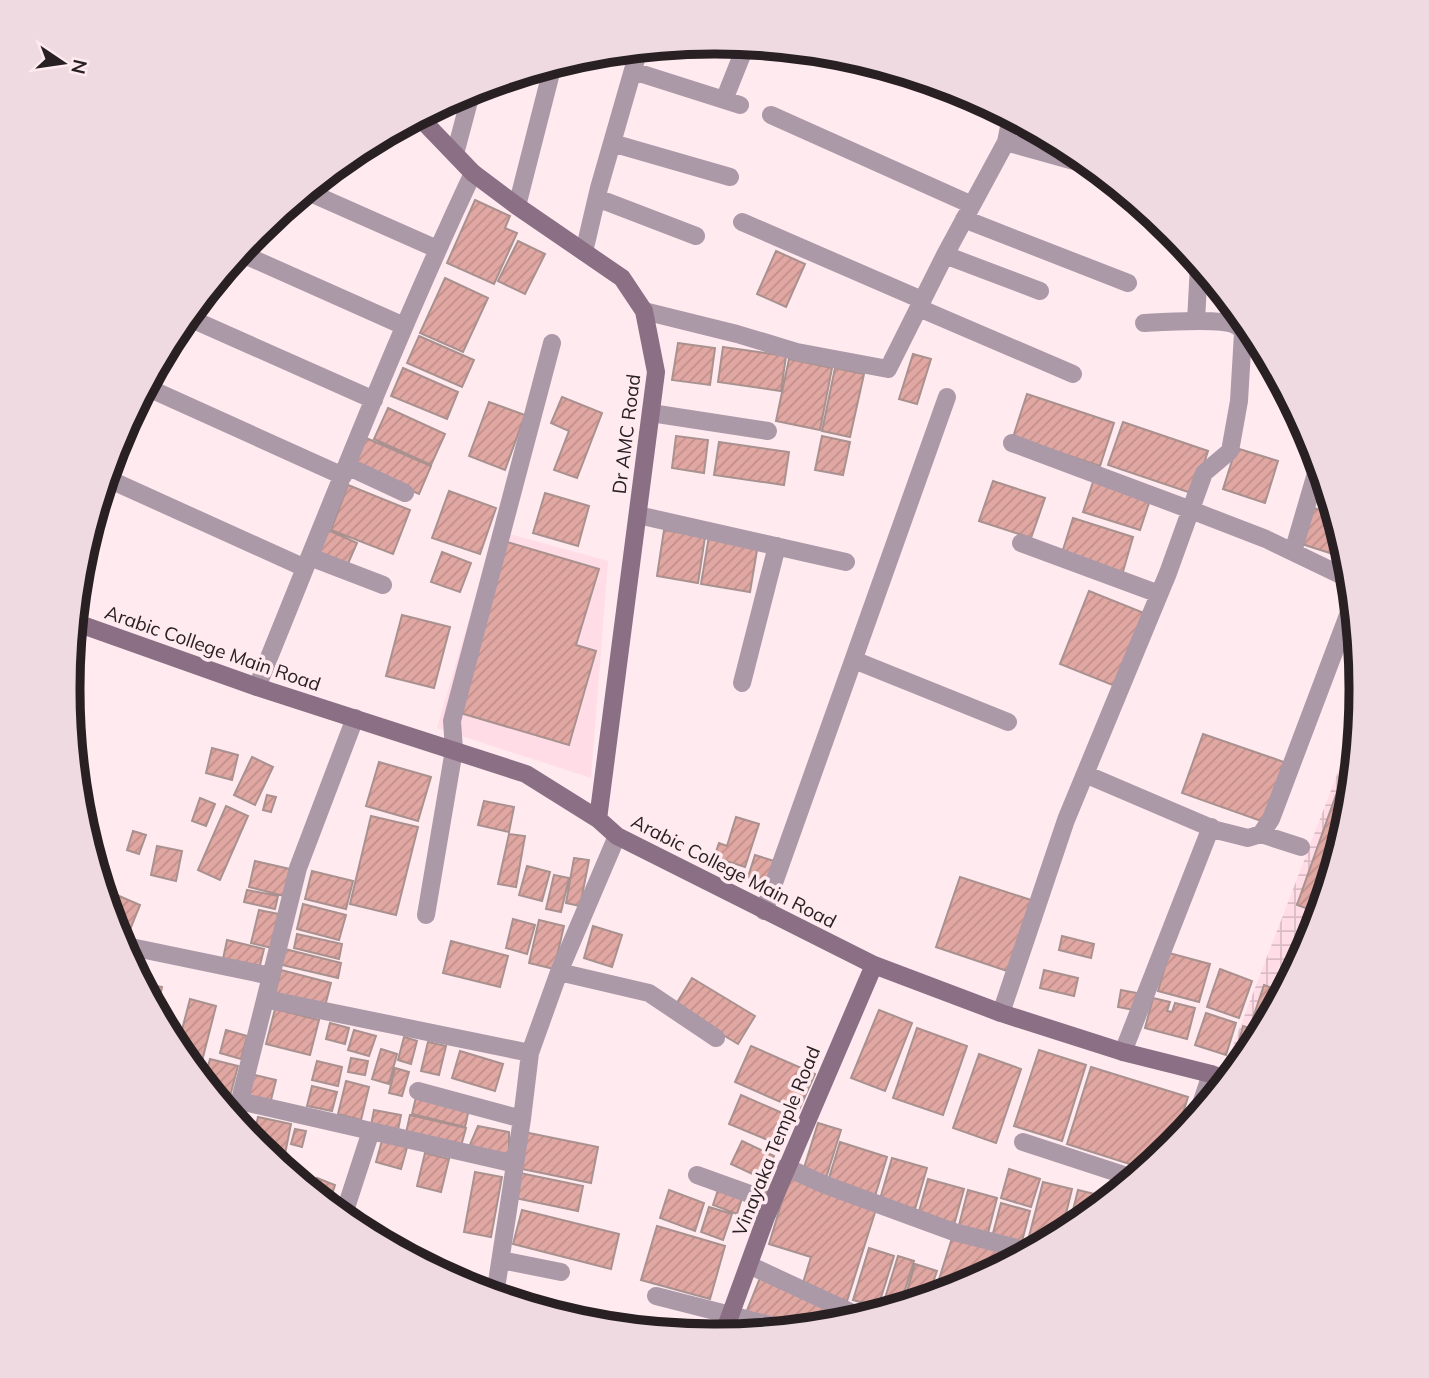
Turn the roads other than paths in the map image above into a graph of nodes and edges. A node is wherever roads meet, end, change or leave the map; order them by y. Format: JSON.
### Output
{"nodes":[{"id":1,"x":743,"y":55,"type":"edge"},
{"id":2,"x":636,"y":60,"type":"edge"},
{"id":3,"x":633,"y":71,"type":"junction"},
{"id":4,"x":550,"y":76,"type":"edge"},
{"id":5,"x":467,"y":105,"type":"edge"},
{"id":6,"x":771,"y":114,"type":"dead end"},
{"id":7,"x":426,"y":124,"type":"edge"},
{"id":8,"x":1008,"y":127,"type":"edge"},
{"id":9,"x":1006,"y":142,"type":"junction"},
{"id":10,"x":612,"y":143,"type":"junction"},
{"id":11,"x":455,"y":154,"type":"junction"},
{"id":12,"x":1061,"y":157,"type":"edge"},
{"id":13,"x":473,"y":173,"type":"junction"},
{"id":14,"x":730,"y":177,"type":"dead end"},
{"id":15,"x":316,"y":195,"type":"edge"},
{"id":16,"x":597,"y":198,"type":"junction"},
{"id":17,"x":517,"y":206,"type":"junction"},
{"id":18,"x":968,"y":212,"type":"junction"},
{"id":19,"x":742,"y":222,"type":"dead end"},
{"id":20,"x":696,"y":236,"type":"dead end"},
{"id":21,"x":437,"y":249,"type":"junction"},
{"id":22,"x":584,"y":252,"type":"junction"},
{"id":23,"x":945,"y":255,"type":"junction"},
{"id":24,"x":249,"y":257,"type":"edge"},
{"id":25,"x":1198,"y":278,"type":"edge"},
{"id":26,"x":1128,"y":283,"type":"dead end"},
{"id":27,"x":1040,"y":292,"type":"dead end"},
{"id":28,"x":920,"y":304,"type":"junction"},
{"id":29,"x":644,"y":311,"type":"junction"},
{"id":30,"x":1196,"y":321,"type":"junction"},
{"id":31,"x":197,"y":322,"type":"edge"},
{"id":32,"x":1144,"y":323,"type":"dead end"},
{"id":33,"x":1233,"y":324,"type":"edge"},
{"id":34,"x":404,"y":326,"type":"junction"},
{"id":35,"x":1243,"y":337,"type":"edge"},
{"id":36,"x":552,"y":343,"type":"dead end"},
{"id":37,"x":1073,"y":374,"type":"dead end"},
{"id":38,"x":155,"y":391,"type":"edge"},
{"id":39,"x":947,"y":397,"type":"dead end"},
{"id":40,"x":374,"y":401,"type":"junction"},
{"id":41,"x":650,"y":413,"type":"junction"},
{"id":42,"x":768,"y":431,"type":"dead end"},
{"id":43,"x":1012,"y":443,"type":"dead end"},
{"id":44,"x":345,"y":471,"type":"junction"},
{"id":45,"x":1314,"y":480,"type":"edge"},
{"id":46,"x":114,"y":482,"type":"edge"},
{"id":47,"x":405,"y":493,"type":"dead end"},
{"id":48,"x":1191,"y":510,"type":"junction"},
{"id":49,"x":638,"y":515,"type":"junction"},
{"id":50,"x":1021,"y":543,"type":"dead end"},
{"id":51,"x":777,"y":546,"type":"junction"},
{"id":52,"x":1293,"y":552,"type":"junction"},
{"id":53,"x":846,"y":562,"type":"dead end"},
{"id":54,"x":307,"y":563,"type":"junction"},
{"id":55,"x":1339,"y":574,"type":"edge"},
{"id":56,"x":383,"y":584,"type":"dead end"},
{"id":57,"x":1159,"y":594,"type":"junction"},
{"id":58,"x":1346,"y":622,"type":"edge"},
{"id":59,"x":83,"y":625,"type":"edge"},
{"id":60,"x":854,"y":660,"type":"junction"},
{"id":61,"x":742,"y":683,"type":"dead end"},
{"id":62,"x":257,"y":687,"type":"junction"},
{"id":63,"x":355,"y":718,"type":"junction"},
{"id":64,"x":1008,"y":722,"type":"dead end"},
{"id":65,"x":454,"y":750,"type":"junction"},
{"id":66,"x":1085,"y":774,"type":"junction"},
{"id":67,"x":598,"y":819,"type":"junction"},
{"id":68,"x":1211,"y":827,"type":"junction"},
{"id":69,"x":1261,"y":834,"type":"junction"},
{"id":70,"x":617,"y":836,"type":"junction"},
{"id":71,"x":1301,"y":847,"type":"dead end"},
{"id":72,"x":764,"y":911,"type":"junction"},
{"id":73,"x":426,"y":915,"type":"dead end"},
{"id":74,"x":135,"y":948,"type":"edge"},
{"id":75,"x":874,"y":965,"type":"junction"},
{"id":76,"x":559,"y":972,"type":"junction"},
{"id":77,"x":271,"y":976,"type":"junction"},
{"id":78,"x":266,"y":999,"type":"junction"},
{"id":79,"x":1001,"y":1013,"type":"junction"},
{"id":80,"x":716,"y":1038,"type":"dead end"},
{"id":81,"x":1123,"y":1052,"type":"junction"},
{"id":82,"x":530,"y":1053,"type":"junction"},
{"id":83,"x":1217,"y":1076,"type":"edge"},
{"id":84,"x":418,"y":1091,"type":"dead end"},
{"id":85,"x":240,"y":1101,"type":"junction"},
{"id":86,"x":238,"y":1109,"type":"edge"},
{"id":87,"x":522,"y":1119,"type":"junction"},
{"id":88,"x":371,"y":1131,"type":"junction"},
{"id":89,"x":1023,"y":1142,"type":"dead end"},
{"id":90,"x":515,"y":1164,"type":"junction"},
{"id":91,"x":786,"y":1167,"type":"junction"},
{"id":92,"x":697,"y":1175,"type":"dead end"},
{"id":93,"x":1123,"y":1175,"type":"edge"},
{"id":94,"x":772,"y":1202,"type":"junction"},
{"id":95,"x":347,"y":1207,"type":"edge"},
{"id":96,"x":1015,"y":1248,"type":"edge"},
{"id":97,"x":501,"y":1260,"type":"junction"},
{"id":98,"x":749,"y":1265,"type":"junction"},
{"id":99,"x":561,"y":1272,"type":"dead end"},
{"id":100,"x":497,"y":1285,"type":"edge"},
{"id":101,"x":656,"y":1296,"type":"dead end"},
{"id":102,"x":846,"y":1310,"type":"edge"},
{"id":103,"x":729,"y":1315,"type":"junction"},
{"id":104,"x":757,"y":1322,"type":"edge"},
{"id":105,"x":726,"y":1323,"type":"edge"}],
"edges":[{"from":1,"to":3,"type":"street"},
{"from":2,"to":3,"type":"street"},
{"from":3,"to":10,"type":"street"},
{"from":4,"to":17,"type":"street"},
{"from":5,"to":11,"type":"street"},
{"from":6,"to":18,"type":"street"},
{"from":7,"to":11,"type":"main road","name":"Dr AMC Road"},
{"from":8,"to":9,"type":"street"},
{"from":9,"to":12,"type":"street"},
{"from":9,"to":18,"type":"street"},
{"from":10,"to":14,"type":"street"},
{"from":10,"to":16,"type":"street"},
{"from":11,"to":13,"type":"main road","name":"Dr AMC Road"},
{"from":13,"to":17,"type":"main road","name":"Dr AMC Road"},
{"from":13,"to":21,"type":"street"},
{"from":15,"to":21,"type":"street"},
{"from":16,"to":20,"type":"street"},
{"from":16,"to":22,"type":"street"},
{"from":17,"to":22,"type":"main road","name":"Dr AMC Road"},
{"from":18,"to":23,"type":"street"},
{"from":18,"to":26,"type":"street"},
{"from":19,"to":28,"type":"street"},
{"from":21,"to":34,"type":"street"},
{"from":22,"to":29,"type":"main road","name":"Dr AMC Road"},
{"from":23,"to":27,"type":"street"},
{"from":23,"to":28,"type":"street"},
{"from":24,"to":34,"type":"street"},
{"from":25,"to":30,"type":"street"},
{"from":28,"to":29,"type":"street"},
{"from":28,"to":37,"type":"street"},
{"from":29,"to":41,"type":"main road","name":"Dr AMC Road"},
{"from":30,"to":32,"type":"street"},
{"from":30,"to":33,"type":"street"},
{"from":31,"to":40,"type":"street"},
{"from":34,"to":40,"type":"street"},
{"from":35,"to":48,"type":"street"},
{"from":36,"to":65,"type":"street"},
{"from":38,"to":44,"type":"street"},
{"from":39,"to":60,"type":"street"},
{"from":40,"to":44,"type":"street"},
{"from":41,"to":42,"type":"street"},
{"from":41,"to":49,"type":"main road","name":"Dr AMC Road"},
{"from":43,"to":48,"type":"street"},
{"from":44,"to":47,"type":"street"},
{"from":44,"to":54,"type":"street"},
{"from":45,"to":52,"type":"street"},
{"from":46,"to":54,"type":"street"},
{"from":48,"to":52,"type":"street"},
{"from":48,"to":57,"type":"street"},
{"from":49,"to":51,"type":"street"},
{"from":49,"to":67,"type":"main road","name":"Dr AMC Road"},
{"from":50,"to":57,"type":"street"},
{"from":51,"to":53,"type":"street"},
{"from":51,"to":61,"type":"street"},
{"from":52,"to":55,"type":"street"},
{"from":54,"to":56,"type":"street"},
{"from":54,"to":62,"type":"street"},
{"from":57,"to":66,"type":"street"},
{"from":58,"to":69,"type":"street"},
{"from":59,"to":62,"type":"main road","name":"Arabic College Main Road"},
{"from":60,"to":64,"type":"street"},
{"from":60,"to":72,"type":"street"},
{"from":62,"to":63,"type":"main road","name":"Arabic College Main Road"},
{"from":63,"to":65,"type":"main road","name":"Arabic College Main Road"},
{"from":63,"to":77,"type":"street"},
{"from":65,"to":67,"type":"main road","name":"Arabic College Main Road"},
{"from":65,"to":73,"type":"street"},
{"from":66,"to":68,"type":"street"},
{"from":66,"to":79,"type":"street"},
{"from":67,"to":70,"type":"main road","name":"Arabic College Main Road"},
{"from":68,"to":69,"type":"street"},
{"from":68,"to":81,"type":"street"},
{"from":69,"to":71,"type":"street"},
{"from":70,"to":72,"type":"main road","name":"Arabic College Main Road"},
{"from":70,"to":76,"type":"street"},
{"from":72,"to":75,"type":"main road","name":"Arabic College Main Road"},
{"from":74,"to":77,"type":"street"},
{"from":75,"to":79,"type":"main road","name":"Arabic College Main Road"},
{"from":75,"to":91,"type":"main road","name":"Vinayaka Temple Road"},
{"from":76,"to":80,"type":"street"},
{"from":76,"to":82,"type":"street"},
{"from":77,"to":78,"type":"street"},
{"from":78,"to":82,"type":"street"},
{"from":78,"to":85,"type":"street"},
{"from":79,"to":81,"type":"main road","name":"Arabic College Main Road"},
{"from":81,"to":83,"type":"main road","name":"Arabic College Main Road"},
{"from":82,"to":87,"type":"street"},
{"from":84,"to":87,"type":"street"},
{"from":85,"to":86,"type":"street"},
{"from":85,"to":88,"type":"street"},
{"from":87,"to":90,"type":"street"},
{"from":88,"to":90,"type":"street"},
{"from":88,"to":95,"type":"street"},
{"from":89,"to":93,"type":"street"},
{"from":90,"to":97,"type":"street"},
{"from":91,"to":94,"type":"main road","name":"Vinayaka Temple Road"},
{"from":91,"to":96,"type":"street"},
{"from":92,"to":94,"type":"street"},
{"from":94,"to":98,"type":"main road","name":"Vinayaka Temple Road"},
{"from":97,"to":99,"type":"street"},
{"from":97,"to":100,"type":"street"},
{"from":98,"to":102,"type":"street"},
{"from":98,"to":103,"type":"main road","name":"Vinayaka Temple Road"},
{"from":101,"to":103,"type":"street"},
{"from":103,"to":104,"type":"street"},
{"from":103,"to":105,"type":"main road","name":"Vinayaka Temple Road"}]}
